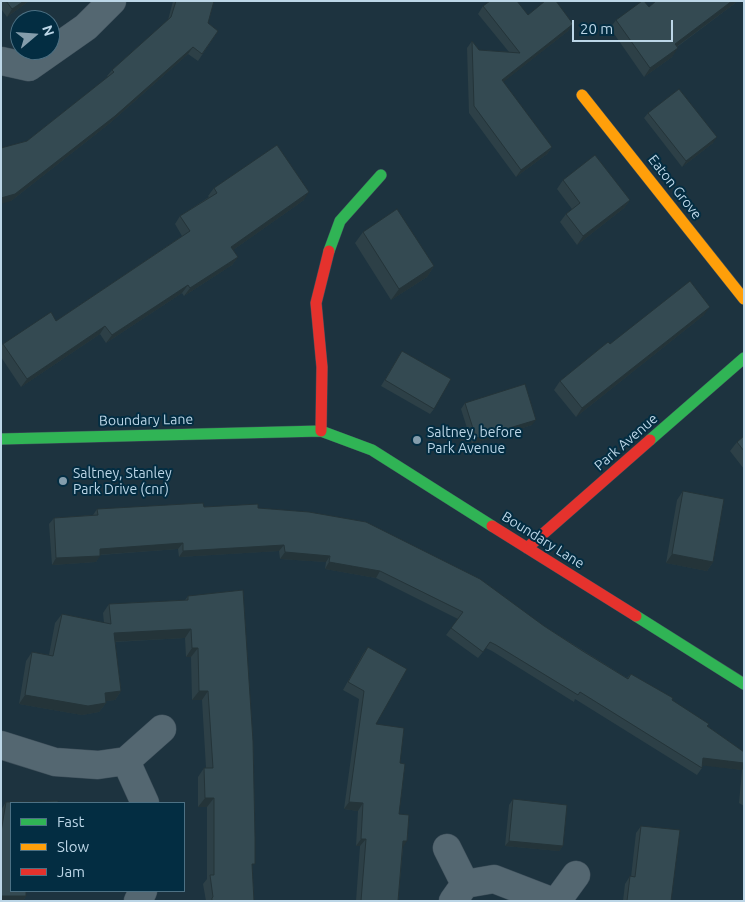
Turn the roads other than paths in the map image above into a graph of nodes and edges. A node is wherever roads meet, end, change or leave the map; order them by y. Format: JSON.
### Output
{"nodes":[{"id":1,"x":112,"y":1,"type":"edge"},
{"id":2,"x":1,"y":61,"type":"edge"},
{"id":3,"x":29,"y":67,"type":"junction"},
{"id":4,"x":1,"y":80,"type":"edge"},
{"id":5,"x":582,"y":95,"type":"dead end"},
{"id":6,"x":381,"y":175,"type":"dead end"},
{"id":7,"x":744,"y":299,"type":"edge"},
{"id":8,"x":744,"y":358,"type":"edge"},
{"id":9,"x":321,"y":431,"type":"junction"},
{"id":10,"x":1,"y":439,"type":"edge"},
{"id":11,"x":527,"y":548,"type":"junction"},
{"id":12,"x":744,"y":684,"type":"edge"},
{"id":13,"x":162,"y":729,"type":"dead end"},
{"id":14,"x":1,"y":745,"type":"edge"},
{"id":15,"x":126,"y":761,"type":"junction"},
{"id":16,"x":145,"y":802,"type":"edge"},
{"id":17,"x":448,"y":848,"type":"dead end"},
{"id":18,"x":576,"y":874,"type":"dead end"},
{"id":19,"x":459,"y":892,"type":"edge"},
{"id":20,"x":552,"y":901,"type":"edge"},
{"id":21,"x":557,"y":901,"type":"edge"}],
"edges":[{"from":1,"to":3,"type":"street"},
{"from":2,"to":3,"type":"street"},
{"from":3,"to":4,"type":"street"},
{"from":5,"to":7,"type":"street","name":"Eaton Grove"},
{"from":6,"to":9,"type":"street"},
{"from":8,"to":11,"type":"street","name":"Park Avenue"},
{"from":9,"to":10,"type":"street","name":"Boundary Lane"},
{"from":9,"to":11,"type":"street","name":"Boundary Lane"},
{"from":11,"to":12,"type":"street","name":"Boundary Lane"},
{"from":13,"to":15,"type":"street"},
{"from":14,"to":15,"type":"street"},
{"from":15,"to":16,"type":"street"},
{"from":17,"to":19,"type":"street"},
{"from":18,"to":21,"type":"street"},
{"from":19,"to":20,"type":"street"}]}
